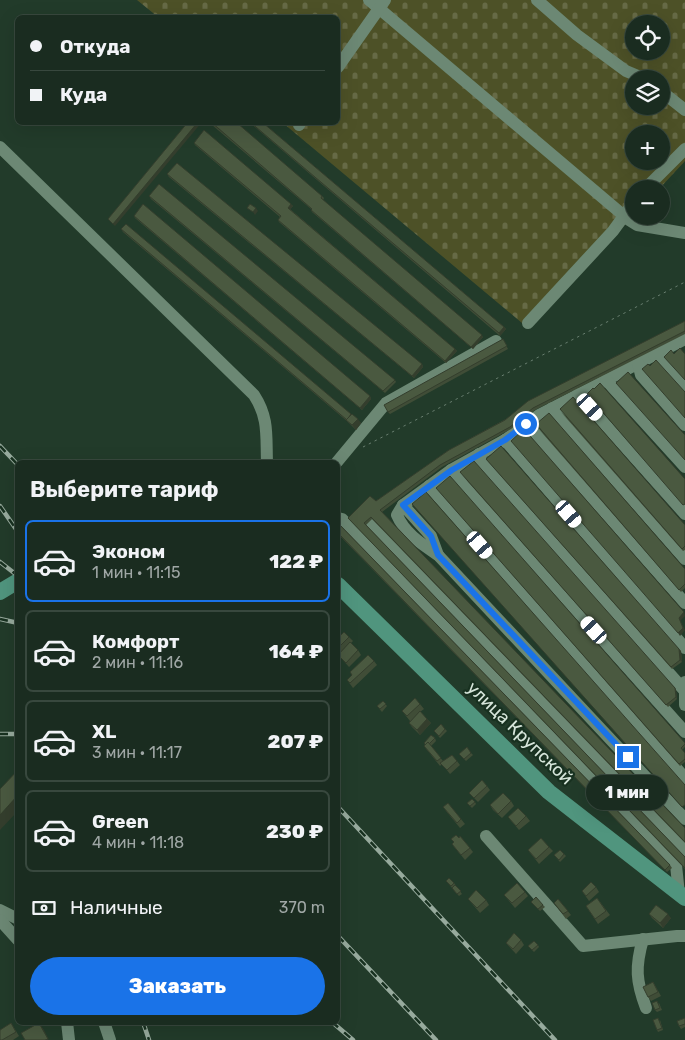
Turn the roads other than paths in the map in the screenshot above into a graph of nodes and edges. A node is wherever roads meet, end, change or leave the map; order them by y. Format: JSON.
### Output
{"nodes":[{"id":1,"x":537,"y":0,"type":"edge"},
{"id":2,"x":378,"y":3,"type":"edge"},
{"id":3,"x":340,"y":64,"type":"edge"},
{"id":4,"x":625,"y":70,"type":"edge"},
{"id":5,"x":670,"y":98,"type":"edge"},
{"id":6,"x":685,"y":110,"type":"edge"},
{"id":7,"x":0,"y":146,"type":"edge"},
{"id":8,"x":685,"y":149,"type":"edge"},
{"id":9,"x":654,"y":180,"type":"edge"},
{"id":10,"x":624,"y":215,"type":"junction"},
{"id":11,"x":685,"y":233,"type":"edge"},
{"id":12,"x":528,"y":323,"type":"dead end"},
{"id":13,"x":496,"y":340,"type":"dead end"},
{"id":14,"x":683,"y":343,"type":"edge"},
{"id":15,"x":654,"y":355,"type":"junction"},
{"id":16,"x":638,"y":363,"type":"junction"},
{"id":17,"x":606,"y":380,"type":"junction"},
{"id":18,"x":685,"y":385,"type":"edge"},
{"id":19,"x":578,"y":394,"type":"junction"},
{"id":20,"x":552,"y":408,"type":"junction"},
{"id":21,"x":526,"y":424,"type":"junction"},
{"id":22,"x":685,"y":425,"type":"edge"},
{"id":23,"x":505,"y":440,"type":"junction"},
{"id":24,"x":479,"y":454,"type":"junction"},
{"id":25,"x":267,"y":460,"type":"edge"},
{"id":26,"x":339,"y":460,"type":"edge"},
{"id":27,"x":685,"y":467,"type":"edge"},
{"id":28,"x":452,"y":470,"type":"junction"},
{"id":29,"x":428,"y":486,"type":"junction"},
{"id":30,"x":685,"y":514,"type":"edge"},
{"id":31,"x":340,"y":518,"type":"edge"},
{"id":32,"x":372,"y":525,"type":"dead end"},
{"id":33,"x":685,"y":559,"type":"edge"},
{"id":34,"x":15,"y":584,"type":"edge"},
{"id":35,"x":340,"y":587,"type":"edge"},
{"id":36,"x":0,"y":592,"type":"edge"},
{"id":37,"x":685,"y":604,"type":"edge"},
{"id":38,"x":685,"y":648,"type":"edge"},
{"id":39,"x":685,"y":685,"type":"edge"},
{"id":40,"x":685,"y":705,"type":"edge"},
{"id":41,"x":685,"y":732,"type":"edge"},
{"id":42,"x":685,"y":778,"type":"edge"},
{"id":43,"x":685,"y":819,"type":"edge"},
{"id":44,"x":486,"y":836,"type":"dead end"},
{"id":45,"x":685,"y":850,"type":"edge"},
{"id":46,"x":682,"y":896,"type":"edge"},
{"id":47,"x":0,"y":910,"type":"edge"},
{"id":48,"x":15,"y":918,"type":"edge"},
{"id":49,"x":0,"y":920,"type":"edge"},
{"id":50,"x":685,"y":936,"type":"edge"},
{"id":51,"x":15,"y":937,"type":"edge"},
{"id":52,"x":643,"y":939,"type":"junction"},
{"id":53,"x":646,"y":1008,"type":"dead end"},
{"id":54,"x":67,"y":1025,"type":"edge"},
{"id":55,"x":105,"y":1025,"type":"edge"},
{"id":56,"x":69,"y":1040,"type":"edge"},
{"id":57,"x":110,"y":1040,"type":"edge"}],
"edges":[{"from":1,"to":4,"type":"street"},
{"from":2,"to":3,"type":"street"},
{"from":2,"to":10,"type":"street"},
{"from":5,"to":6,"type":"street"},
{"from":7,"to":25,"type":"street"},
{"from":8,"to":9,"type":"street"},
{"from":10,"to":11,"type":"street"},
{"from":10,"to":12,"type":"street"},
{"from":13,"to":26,"type":"street"},
{"from":14,"to":15,"type":"street"},
{"from":15,"to":16,"type":"street"},
{"from":15,"to":18,"type":"street"},
{"from":16,"to":17,"type":"street"},
{"from":16,"to":22,"type":"street"},
{"from":17,"to":19,"type":"street"},
{"from":17,"to":27,"type":"street"},
{"from":19,"to":20,"type":"street"},
{"from":19,"to":30,"type":"street"},
{"from":20,"to":21,"type":"street"},
{"from":20,"to":33,"type":"street"},
{"from":21,"to":23,"type":"street"},
{"from":21,"to":37,"type":"street"},
{"from":23,"to":24,"type":"street"},
{"from":23,"to":38,"type":"street"},
{"from":24,"to":28,"type":"street"},
{"from":24,"to":39,"type":"street"},
{"from":28,"to":29,"type":"street"},
{"from":28,"to":41,"type":"street"},
{"from":29,"to":42,"type":"street"},
{"from":29,"to":43,"type":"street"},
{"from":31,"to":46,"type":"street"},
{"from":32,"to":45,"type":"street"},
{"from":34,"to":36,"type":"main road"},
{"from":35,"to":46,"type":"main road","name":"улица Крупской"},
{"from":39,"to":40,"type":"street"},
{"from":44,"to":52,"type":"street"},
{"from":47,"to":48,"type":"street"},
{"from":49,"to":51,"type":"street"},
{"from":50,"to":52,"type":"street"},
{"from":52,"to":53,"type":"street"},
{"from":54,"to":56,"type":"street"},
{"from":55,"to":57,"type":"street"}]}
